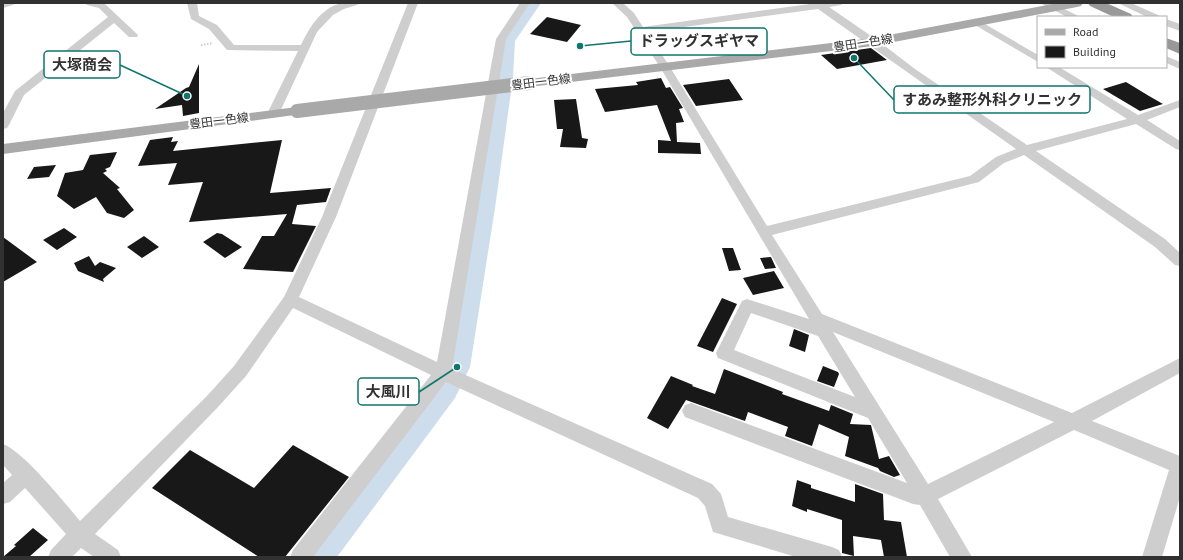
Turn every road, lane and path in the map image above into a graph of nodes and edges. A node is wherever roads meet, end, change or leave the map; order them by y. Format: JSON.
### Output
{"nodes":[{"id":1,"x":10,"y":3,"type":"edge"},
{"id":2,"x":90,"y":3,"type":"edge"},
{"id":3,"x":192,"y":3,"type":"edge"},
{"id":4,"x":354,"y":3,"type":"edge"},
{"id":5,"x":413,"y":3,"type":"edge"},
{"id":6,"x":525,"y":3,"type":"edge"},
{"id":7,"x":616,"y":3,"type":"edge"},
{"id":8,"x":838,"y":3,"type":"edge"},
{"id":9,"x":1078,"y":3,"type":"edge"},
{"id":10,"x":1123,"y":3,"type":"edge"},
{"id":11,"x":106,"y":4,"type":"edge"},
{"id":12,"x":3,"y":5,"type":"edge"},
{"id":13,"x":1050,"y":5,"type":"edge"},
{"id":14,"x":821,"y":6,"type":"junction"},
{"id":15,"x":1100,"y":9,"type":"edge"},
{"id":16,"x":1073,"y":16,"type":"edge"},
{"id":17,"x":1123,"y":16,"type":"edge"},
{"id":18,"x":1153,"y":16,"type":"edge"},
{"id":19,"x":115,"y":17,"type":"junction"},
{"id":20,"x":1167,"y":22,"type":"edge"},
{"id":21,"x":978,"y":23,"type":"junction"},
{"id":22,"x":1180,"y":28,"type":"edge"},
{"id":23,"x":640,"y":30,"type":"junction"},
{"id":24,"x":1167,"y":35,"type":"edge"},
{"id":25,"x":133,"y":36,"type":"dead end"},
{"id":26,"x":1180,"y":41,"type":"edge"},
{"id":27,"x":873,"y":42,"type":"junction"},
{"id":28,"x":1167,"y":43,"type":"edge"},
{"id":29,"x":304,"y":48,"type":"junction"},
{"id":30,"x":1180,"y":49,"type":"edge"},
{"id":31,"x":1037,"y":58,"type":"edge"},
{"id":32,"x":1167,"y":60,"type":"edge"},
{"id":33,"x":1180,"y":66,"type":"edge"},
{"id":34,"x":665,"y":67,"type":"junction"},
{"id":35,"x":1053,"y":68,"type":"edge"},
{"id":36,"x":1180,"y":103,"type":"edge"},
{"id":37,"x":273,"y":114,"type":"junction"},
{"id":38,"x":1137,"y":120,"type":"junction"},
{"id":39,"x":3,"y":125,"type":"edge"},
{"id":40,"x":1180,"y":146,"type":"edge"},
{"id":41,"x":3,"y":149,"type":"edge"},
{"id":42,"x":1025,"y":150,"type":"junction"},
{"id":43,"x":763,"y":232,"type":"junction"},
{"id":44,"x":1180,"y":261,"type":"edge"},
{"id":45,"x":290,"y":300,"type":"junction"},
{"id":46,"x":820,"y":324,"type":"junction"},
{"id":47,"x":1180,"y":365,"type":"edge"},
{"id":48,"x":443,"y":373,"type":"junction"},
{"id":49,"x":691,"y":411,"type":"dead end"},
{"id":50,"x":874,"y":412,"type":"junction"},
{"id":51,"x":1074,"y":422,"type":"junction"},
{"id":52,"x":3,"y":453,"type":"edge"},
{"id":53,"x":1180,"y":465,"type":"edge"},
{"id":54,"x":26,"y":475,"type":"junction"},
{"id":55,"x":3,"y":495,"type":"edge"},
{"id":56,"x":924,"y":496,"type":"junction"},
{"id":57,"x":80,"y":535,"type":"junction"},
{"id":58,"x":58,"y":557,"type":"edge"},
{"id":59,"x":111,"y":557,"type":"edge"},
{"id":60,"x":300,"y":557,"type":"edge"},
{"id":61,"x":832,"y":557,"type":"edge"},
{"id":62,"x":962,"y":557,"type":"edge"},
{"id":63,"x":1152,"y":557,"type":"edge"}],
"edges":[{"from":1,"to":12,"type":"street"},
{"from":2,"to":11,"type":"street"},
{"from":3,"to":29,"type":"street"},
{"from":4,"to":29,"type":"street"},
{"from":5,"to":45,"type":"street"},
{"from":6,"to":48,"type":"street"},
{"from":7,"to":23,"type":"street"},
{"from":8,"to":14,"type":"street"},
{"from":9,"to":13,"type":"main road","name":"豊田一色線"},
{"from":9,"to":15,"type":"highway"},
{"from":10,"to":18,"type":"street"},
{"from":11,"to":19,"type":"street"},
{"from":13,"to":16,"type":"street"},
{"from":13,"to":21,"type":"main road","name":"豊田一色線"},
{"from":14,"to":23,"type":"street"},
{"from":14,"to":27,"type":"street"},
{"from":15,"to":17,"type":"highway"},
{"from":19,"to":25,"type":"street"},
{"from":19,"to":39,"type":"street"},
{"from":20,"to":22,"type":"street"},
{"from":21,"to":27,"type":"main road","name":"豊田一色線"},
{"from":21,"to":31,"type":"street"},
{"from":23,"to":34,"type":"street"},
{"from":24,"to":26,"type":"highway"},
{"from":27,"to":34,"type":"main road","name":"豊田一色線"},
{"from":27,"to":42,"type":"street"},
{"from":28,"to":30,"type":"highway"},
{"from":29,"to":37,"type":"street"},
{"from":32,"to":33,"type":"street"},
{"from":34,"to":37,"type":"main road","name":"豊田一色線","bridge":true},
{"from":34,"to":43,"type":"street"},
{"from":35,"to":38,"type":"street"},
{"from":36,"to":38,"type":"street"},
{"from":37,"to":41,"type":"main road","name":"豊田一色線"},
{"from":38,"to":40,"type":"street"},
{"from":38,"to":42,"type":"street"},
{"from":42,"to":43,"type":"street"},
{"from":42,"to":44,"type":"street"},
{"from":43,"to":46,"type":"street"},
{"from":45,"to":48,"type":"street"},
{"from":45,"to":57,"type":"street"},
{"from":46,"to":50,"type":"street"},
{"from":46,"to":50,"type":"street"},
{"from":46,"to":51,"type":"street"},
{"from":47,"to":51,"type":"street"},
{"from":48,"to":60,"type":"street"},
{"from":48,"to":61,"type":"street"},
{"from":49,"to":56,"type":"street"},
{"from":50,"to":56,"type":"street"},
{"from":51,"to":53,"type":"street"},
{"from":51,"to":56,"type":"street"},
{"from":52,"to":54,"type":"street"},
{"from":53,"to":63,"type":"street"},
{"from":54,"to":55,"type":"street"},
{"from":54,"to":57,"type":"street"},
{"from":56,"to":62,"type":"street"},
{"from":57,"to":58,"type":"street"},
{"from":57,"to":59,"type":"street"}]}
